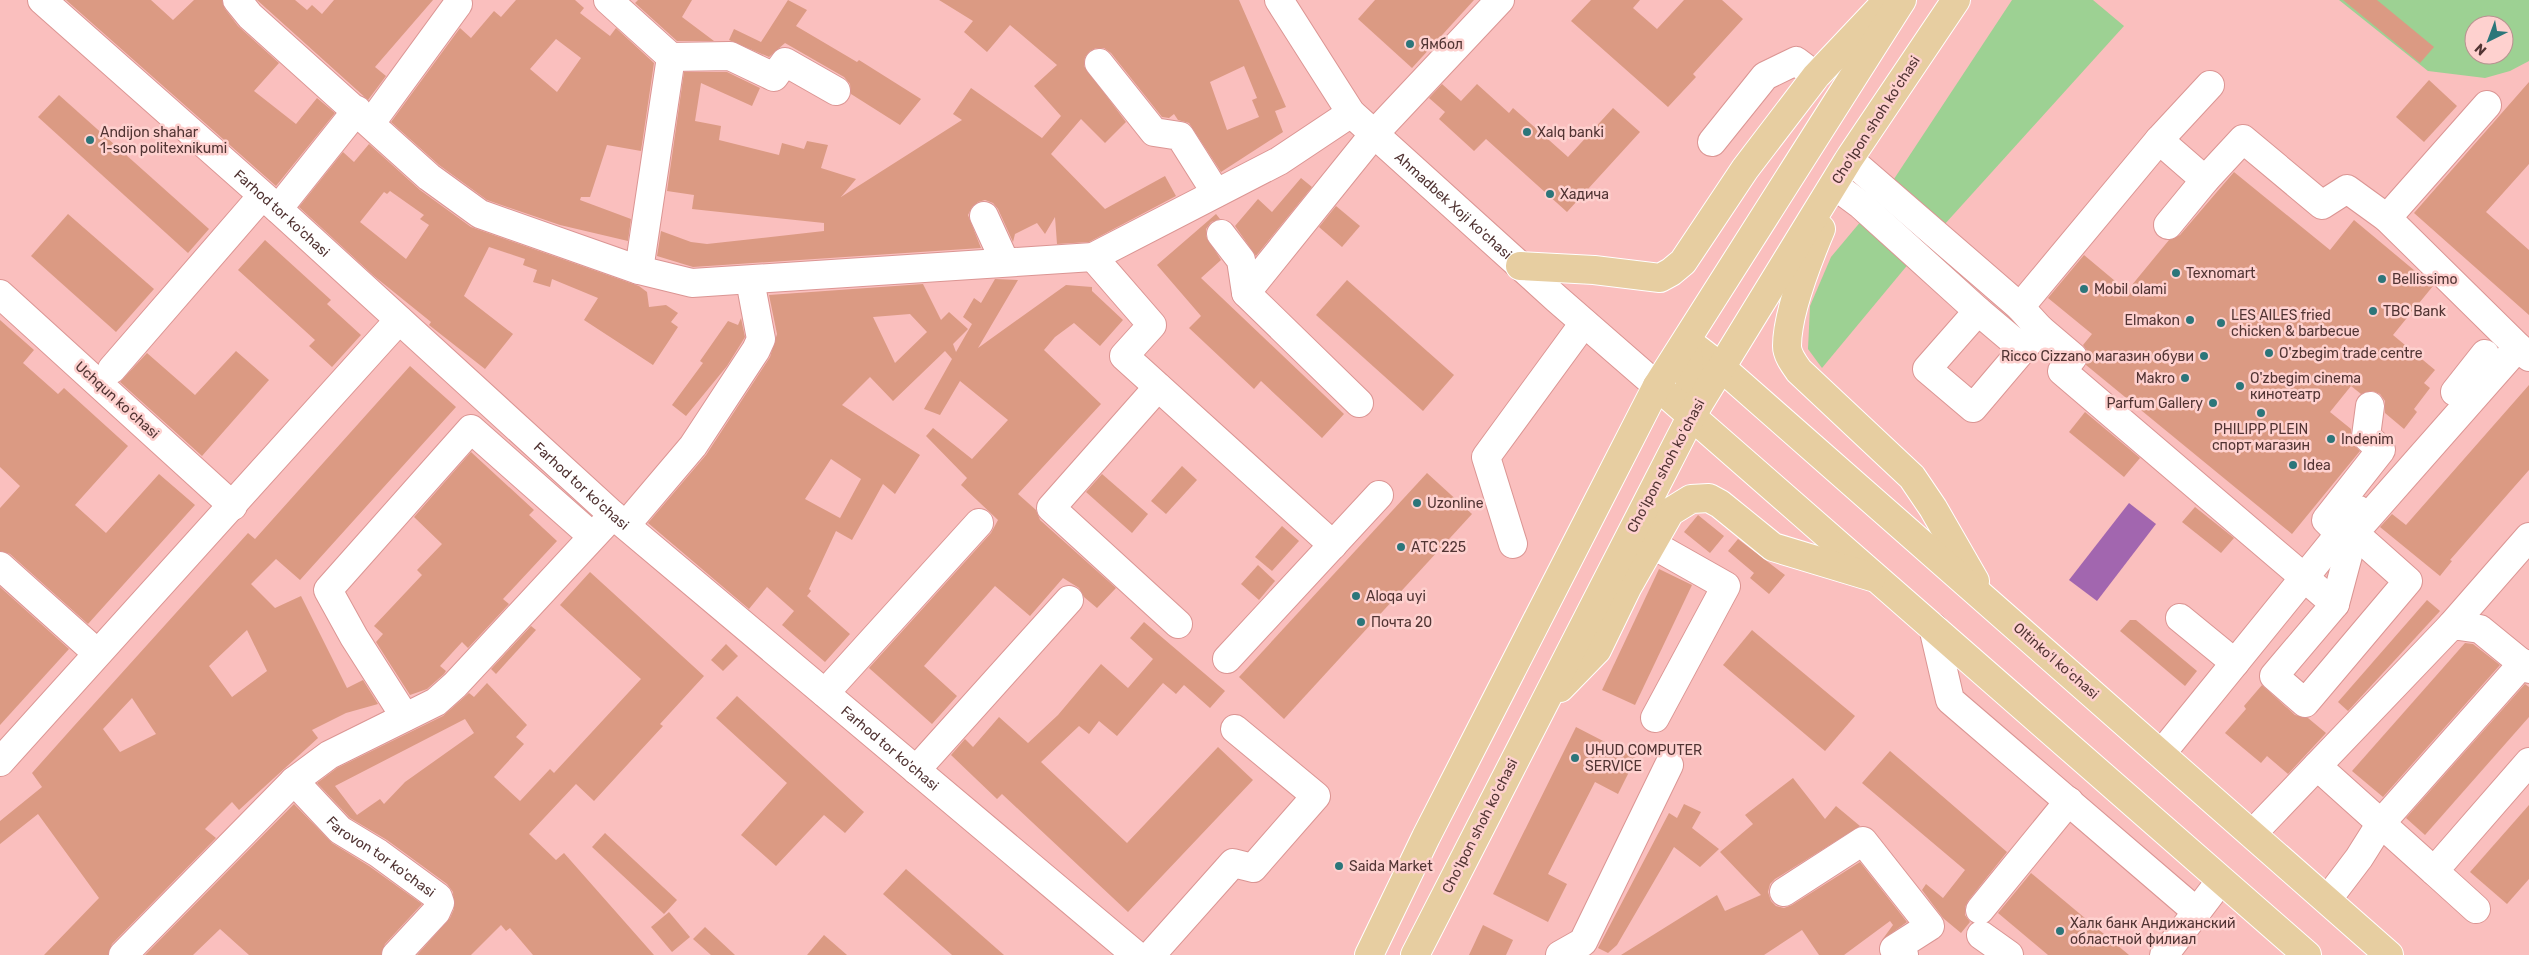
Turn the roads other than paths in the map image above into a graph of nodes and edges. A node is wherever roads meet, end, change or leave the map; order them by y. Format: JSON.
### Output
{"nodes":[{"id":1,"x":42,"y":0,"type":"edge"},
{"id":2,"x":237,"y":0,"type":"edge"},
{"id":3,"x":608,"y":0,"type":"edge"},
{"id":4,"x":1279,"y":0,"type":"edge"},
{"id":5,"x":1500,"y":0,"type":"edge"},
{"id":6,"x":1888,"y":0,"type":"edge"},
{"id":7,"x":1902,"y":0,"type":"edge"},
{"id":8,"x":1956,"y":0,"type":"edge"},
{"id":9,"x":458,"y":4,"type":"dead end"},
{"id":10,"x":671,"y":57,"type":"junction"},
{"id":11,"x":1099,"y":63,"type":"dead end"},
{"id":12,"x":1816,"y":76,"type":"junction"},
{"id":13,"x":2210,"y":85,"type":"dead end"},
{"id":14,"x":836,"y":91,"type":"dead end"},
{"id":15,"x":2487,"y":104,"type":"dead end"},
{"id":16,"x":1351,"y":113,"type":"junction"},
{"id":17,"x":364,"y":116,"type":"junction"},
{"id":18,"x":1374,"y":134,"type":"junction"},
{"id":19,"x":2160,"y":140,"type":"junction"},
{"id":20,"x":1712,"y":142,"type":"dead end"},
{"id":21,"x":1849,"y":159,"type":"junction"},
{"id":22,"x":2204,"y":180,"type":"junction"},
{"id":23,"x":1838,"y":188,"type":"junction"},
{"id":24,"x":1216,"y":193,"type":"junction"},
{"id":25,"x":270,"y":202,"type":"junction"},
{"id":26,"x":984,"y":216,"type":"dead end"},
{"id":27,"x":2387,"y":218,"type":"junction"},
{"id":28,"x":2168,"y":225,"type":"dead end"},
{"id":29,"x":1221,"y":234,"type":"dead end"},
{"id":30,"x":1093,"y":257,"type":"junction"},
{"id":31,"x":1005,"y":262,"type":"junction"},
{"id":32,"x":1520,"y":266,"type":"junction"},
{"id":33,"x":638,"y":270,"type":"junction"},
{"id":34,"x":750,"y":280,"type":"junction"},
{"id":35,"x":1246,"y":293,"type":"junction"},
{"id":36,"x":0,"y":294,"type":"edge"},
{"id":37,"x":2020,"y":307,"type":"junction"},
{"id":38,"x":1978,"y":311,"type":"junction"},
{"id":39,"x":399,"y":320,"type":"junction"},
{"id":40,"x":1584,"y":323,"type":"junction"},
{"id":41,"x":2032,"y":339,"type":"junction"},
{"id":42,"x":1687,"y":341,"type":"junction"},
{"id":43,"x":2523,"y":352,"type":"edge"},
{"id":44,"x":2485,"y":354,"type":"dead end"},
{"id":45,"x":1722,"y":368,"type":"junction"},
{"id":46,"x":112,"y":369,"type":"dead end"},
{"id":47,"x":1689,"y":377,"type":"junction"},
{"id":48,"x":1657,"y":386,"type":"junction"},
{"id":49,"x":1158,"y":387,"type":"junction"},
{"id":50,"x":1360,"y":403,"type":"dead end"},
{"id":51,"x":2370,"y":406,"type":"dead end"},
{"id":52,"x":1692,"y":414,"type":"junction"},
{"id":53,"x":1379,"y":495,"type":"dead end"},
{"id":54,"x":233,"y":506,"type":"junction"},
{"id":55,"x":620,"y":520,"type":"junction"},
{"id":56,"x":979,"y":523,"type":"dead end"},
{"id":57,"x":2347,"y":533,"type":"junction"},
{"id":58,"x":1656,"y":535,"type":"junction"},
{"id":59,"x":592,"y":536,"type":"junction"},
{"id":60,"x":2529,"y":538,"type":"edge"},
{"id":61,"x":1513,"y":544,"type":"dead end"},
{"id":62,"x":1333,"y":545,"type":"junction"},
{"id":63,"x":0,"y":566,"type":"edge"},
{"id":64,"x":1878,"y":578,"type":"junction"},
{"id":65,"x":2304,"y":578,"type":"junction"},
{"id":66,"x":1069,"y":600,"type":"dead end"},
{"id":67,"x":1986,"y":600,"type":"junction"},
{"id":68,"x":2335,"y":604,"type":"junction"},
{"id":69,"x":2180,"y":618,"type":"dead end"},
{"id":70,"x":1178,"y":624,"type":"dead end"},
{"id":71,"x":2452,"y":626,"type":"junction"},
{"id":72,"x":1933,"y":627,"type":"junction"},
{"id":73,"x":97,"y":653,"type":"junction"},
{"id":74,"x":1227,"y":659,"type":"dead end"},
{"id":75,"x":2235,"y":663,"type":"junction"},
{"id":76,"x":2526,"y":666,"type":"edge"},
{"id":77,"x":825,"y":693,"type":"junction"},
{"id":78,"x":1541,"y":707,"type":"junction"},
{"id":79,"x":405,"y":717,"type":"junction"},
{"id":80,"x":1655,"y":718,"type":"dead end"},
{"id":81,"x":1235,"y":729,"type":"dead end"},
{"id":82,"x":2161,"y":754,"type":"junction"},
{"id":83,"x":0,"y":762,"type":"edge"},
{"id":84,"x":2529,"y":762,"type":"edge"},
{"id":85,"x":1669,"y":765,"type":"dead end"},
{"id":86,"x":2317,"y":766,"type":"junction"},
{"id":87,"x":916,"y":770,"type":"junction"},
{"id":88,"x":294,"y":781,"type":"junction"},
{"id":89,"x":2069,"y":802,"type":"junction"},
{"id":90,"x":2381,"y":823,"type":"junction"},
{"id":91,"x":2252,"y":834,"type":"junction"},
{"id":92,"x":2434,"y":871,"type":"junction"},
{"id":93,"x":2221,"y":880,"type":"junction"},
{"id":94,"x":1784,"y":892,"type":"dead end"},
{"id":95,"x":2327,"y":900,"type":"junction"},
{"id":96,"x":2476,"y":909,"type":"dead end"},
{"id":97,"x":2197,"y":912,"type":"junction"},
{"id":98,"x":2378,"y":951,"type":"edge"},
{"id":99,"x":1896,"y":953,"type":"edge"},
{"id":100,"x":124,"y":955,"type":"edge"},
{"id":101,"x":396,"y":955,"type":"edge"},
{"id":102,"x":1136,"y":955,"type":"edge"},
{"id":103,"x":1151,"y":955,"type":"edge"},
{"id":104,"x":1369,"y":955,"type":"edge"},
{"id":105,"x":1415,"y":955,"type":"edge"},
{"id":106,"x":1560,"y":955,"type":"edge"},
{"id":107,"x":2009,"y":955,"type":"edge"},
{"id":108,"x":2164,"y":955,"type":"edge"},
{"id":109,"x":2307,"y":955,"type":"edge"}],
"edges":[{"from":1,"to":25,"type":"street","name":"Farhod tor ko'chasi"},
{"from":2,"to":17,"type":"street"},
{"from":3,"to":10,"type":"street"},
{"from":4,"to":16,"type":"street","name":"Ahmadbek Xoji ko'chasi"},
{"from":5,"to":18,"type":"street"},
{"from":6,"to":12,"type":"main road"},
{"from":7,"to":42,"type":"main road"},
{"from":8,"to":21,"type":"main road","name":"Choʻlpon shoh koʻchasi"},
{"from":9,"to":17,"type":"street"},
{"from":10,"to":14,"type":"street"},
{"from":10,"to":33,"type":"street"},
{"from":11,"to":24,"type":"street"},
{"from":12,"to":20,"type":"street"},
{"from":12,"to":32,"type":"main road"},
{"from":13,"to":19,"type":"street"},
{"from":15,"to":27,"type":"street"},
{"from":16,"to":18,"type":"street","name":"Ahmadbek Xoji ko'chasi"},
{"from":16,"to":24,"type":"street"},
{"from":17,"to":25,"type":"street"},
{"from":17,"to":33,"type":"street"},
{"from":18,"to":32,"type":"street","name":"Ahmadbek Xoji ko'chasi"},
{"from":18,"to":35,"type":"street"},
{"from":19,"to":22,"type":"street"},
{"from":19,"to":37,"type":"street"},
{"from":21,"to":23,"type":"main road"},
{"from":21,"to":37,"type":"street"},
{"from":21,"to":45,"type":"main road","name":"Choʻlpon shoh koʻchasi"},
{"from":22,"to":27,"type":"street"},
{"from":22,"to":28,"type":"street"},
{"from":23,"to":38,"type":"street"},
{"from":23,"to":67,"type":"main road"},
{"from":24,"to":30,"type":"street"},
{"from":25,"to":39,"type":"street","name":"Farhod tor ko'chasi"},
{"from":25,"to":46,"type":"street"},
{"from":26,"to":31,"type":"street"},
{"from":27,"to":43,"type":"street"},
{"from":29,"to":35,"type":"street"},
{"from":30,"to":31,"type":"street"},
{"from":30,"to":49,"type":"street"},
{"from":31,"to":34,"type":"street"},
{"from":32,"to":40,"type":"street","name":"Ahmadbek Xoji ko'chasi"},
{"from":33,"to":34,"type":"street"},
{"from":34,"to":55,"type":"street"},
{"from":35,"to":50,"type":"street"},
{"from":36,"to":54,"type":"street","name":"Uchqun koʻchasi"},
{"from":37,"to":41,"type":"street"},
{"from":38,"to":41,"type":"street"},
{"from":38,"to":41,"type":"street"},
{"from":39,"to":54,"type":"street"},
{"from":39,"to":55,"type":"street","name":"Farhod tor ko'chasi"},
{"from":40,"to":48,"type":"street","name":"Ahmadbek Xoji ko'chasi"},
{"from":40,"to":61,"type":"street"},
{"from":41,"to":65,"type":"street"},
{"from":42,"to":45,"type":"main road","name":"Oltinkoʻl koʻchasi"},
{"from":42,"to":47,"type":"main road"},
{"from":42,"to":48,"type":"main road"},
{"from":43,"to":57,"type":"street"},
{"from":44,"to":57,"type":"street"},
{"from":45,"to":47,"type":"main road"},
{"from":45,"to":52,"type":"main road","name":"Choʻlpon shoh koʻchasi"},
{"from":45,"to":67,"type":"main road","name":"Oltinkoʻl koʻchasi"},
{"from":47,"to":48,"type":"main road"},
{"from":47,"to":52,"type":"main road"},
{"from":48,"to":52,"type":"main road"},
{"from":48,"to":104,"type":"main road"},
{"from":49,"to":62,"type":"street"},
{"from":49,"to":70,"type":"street"},
{"from":51,"to":57,"type":"street"},
{"from":52,"to":64,"type":"main road"},
{"from":52,"to":78,"type":"main road","name":"Choʻlpon shoh koʻchasi"},
{"from":53,"to":62,"type":"street"},
{"from":54,"to":73,"type":"street"},
{"from":55,"to":59,"type":"street"},
{"from":55,"to":77,"type":"street","name":"Farhod tor ko'chasi"},
{"from":56,"to":77,"type":"street"},
{"from":57,"to":65,"type":"street"},
{"from":57,"to":68,"type":"street"},
{"from":57,"to":68,"type":"street"},
{"from":58,"to":64,"type":"main road"},
{"from":58,"to":78,"type":"main road"},
{"from":58,"to":80,"type":"street"},
{"from":59,"to":79,"type":"street"},
{"from":59,"to":79,"type":"street"},
{"from":60,"to":71,"type":"street"},
{"from":62,"to":74,"type":"street"},
{"from":63,"to":73,"type":"street"},
{"from":64,"to":72,"type":"main road"},
{"from":65,"to":68,"type":"street"},
{"from":65,"to":75,"type":"street"},
{"from":66,"to":87,"type":"street"},
{"from":67,"to":82,"type":"main road","name":"Oltinkoʻl koʻchasi"},
{"from":69,"to":75,"type":"street"},
{"from":71,"to":76,"type":"street"},
{"from":71,"to":86,"type":"street"},
{"from":72,"to":89,"type":"street"},
{"from":72,"to":93,"type":"main road"},
{"from":73,"to":83,"type":"street"},
{"from":75,"to":82,"type":"street"},
{"from":76,"to":90,"type":"street"},
{"from":77,"to":87,"type":"street","name":"Farhod tor ko'chasi"},
{"from":78,"to":105,"type":"main road","name":"Choʻlpon shoh koʻchasi"},
{"from":79,"to":88,"type":"street"},
{"from":81,"to":103,"type":"street"},
{"from":82,"to":91,"type":"main road","name":"Oltinkoʻl koʻchasi"},
{"from":84,"to":92,"type":"street"},
{"from":85,"to":106,"type":"street"},
{"from":86,"to":90,"type":"street"},
{"from":86,"to":91,"type":"street"},
{"from":87,"to":102,"type":"street","name":"Farhod tor ko'chasi"},
{"from":88,"to":100,"type":"street"},
{"from":88,"to":101,"type":"street","name":"Farovon tor ko'chasi"},
{"from":89,"to":97,"type":"street"},
{"from":89,"to":107,"type":"street"},
{"from":90,"to":92,"type":"street"},
{"from":90,"to":95,"type":"street"},
{"from":91,"to":95,"type":"main road","name":"Oltinkoʻl koʻchasi"},
{"from":92,"to":96,"type":"street"},
{"from":93,"to":97,"type":"street"},
{"from":93,"to":109,"type":"main road"},
{"from":94,"to":99,"type":"street"},
{"from":95,"to":98,"type":"main road","name":"Oltinkoʻl koʻchasi"},
{"from":97,"to":108,"type":"street"}]}
